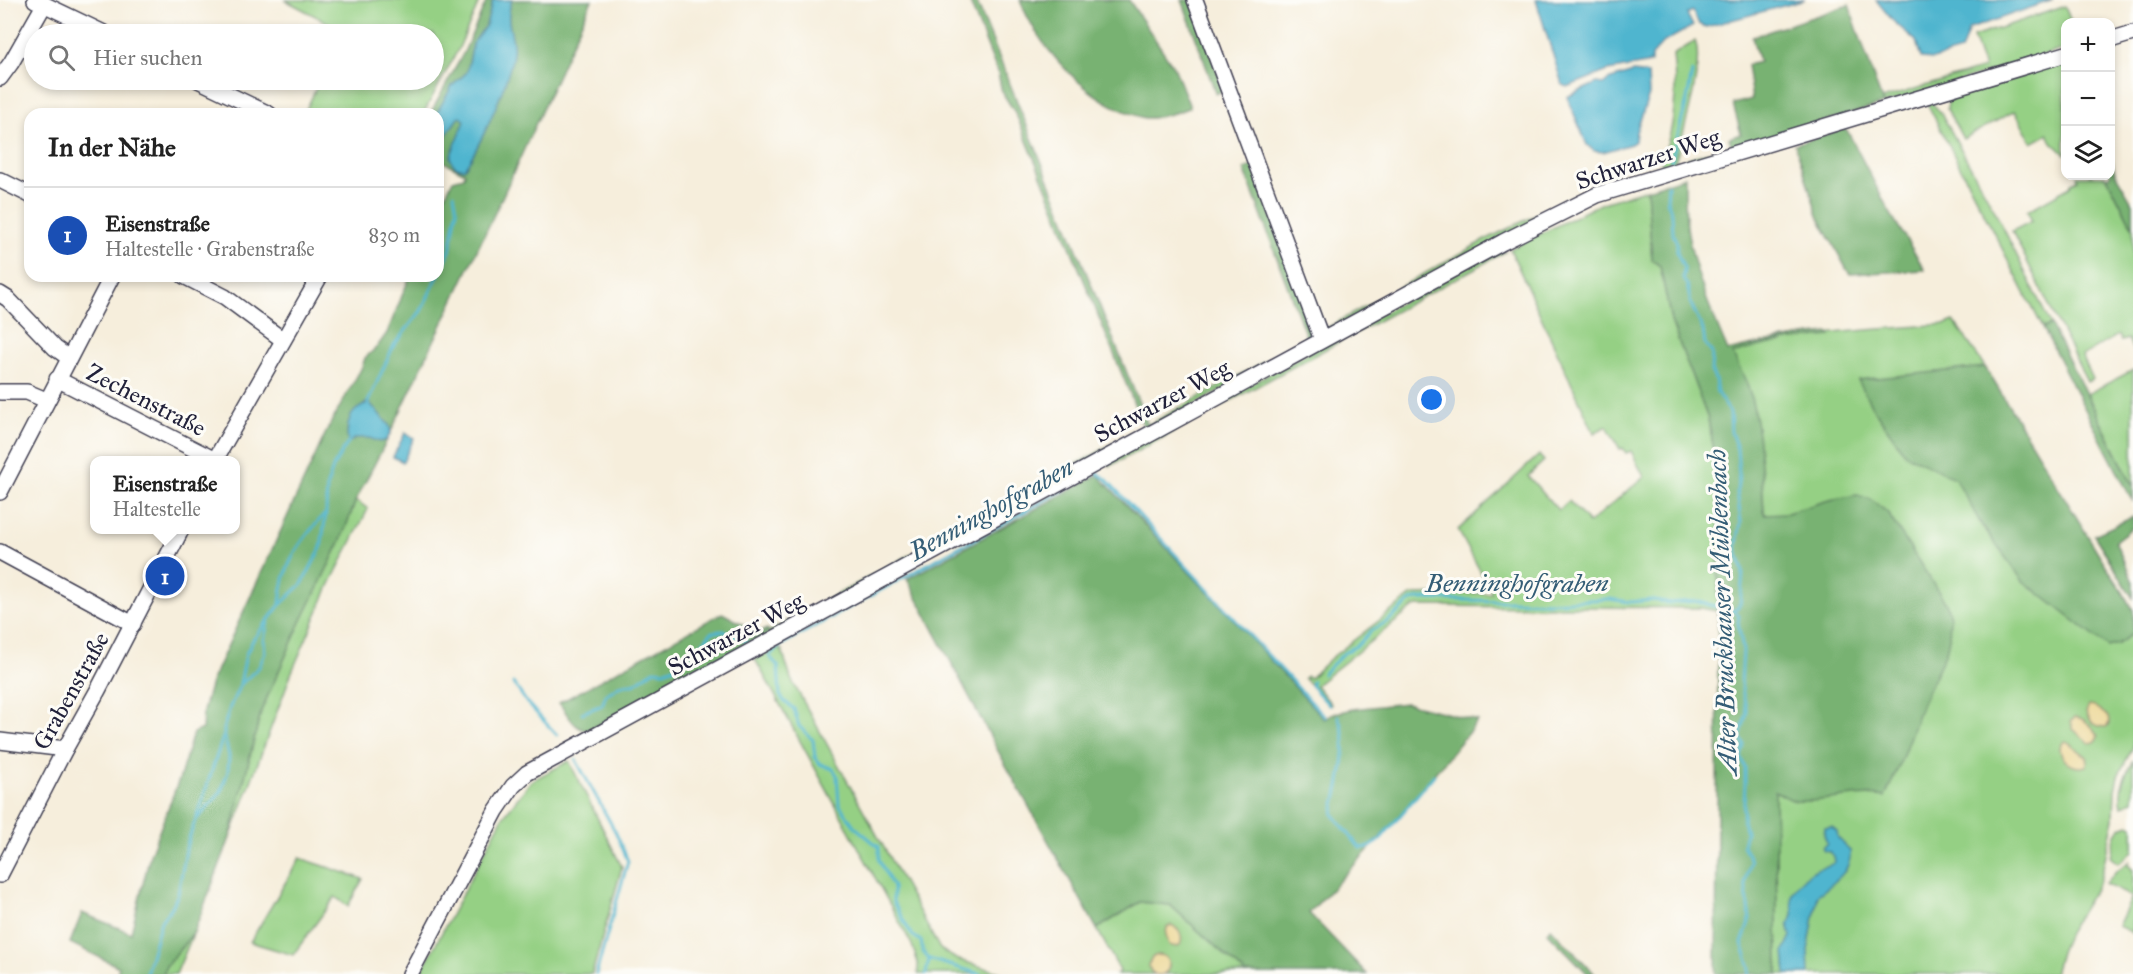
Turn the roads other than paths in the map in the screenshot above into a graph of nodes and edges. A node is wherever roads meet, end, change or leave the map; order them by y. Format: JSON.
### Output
{"nodes":[{"id":1,"x":1195,"y":0,"type":"edge"},
{"id":2,"x":40,"y":2,"type":"edge"},
{"id":3,"x":30,"y":24,"type":"edge"},
{"id":4,"x":85,"y":24,"type":"edge"},
{"id":5,"x":2133,"y":33,"type":"edge"},
{"id":6,"x":24,"y":36,"type":"edge"},
{"id":7,"x":2115,"y":38,"type":"edge"},
{"id":8,"x":2061,"y":56,"type":"edge"},
{"id":9,"x":0,"y":78,"type":"edge"},
{"id":10,"x":219,"y":90,"type":"edge"},
{"id":11,"x":256,"y":108,"type":"edge"},
{"id":12,"x":0,"y":180,"type":"edge"},
{"id":13,"x":24,"y":192,"type":"edge"},
{"id":14,"x":109,"y":282,"type":"edge"},
{"id":15,"x":196,"y":282,"type":"edge"},
{"id":16,"x":317,"y":282,"type":"edge"},
{"id":17,"x":0,"y":294,"type":"edge"},
{"id":18,"x":283,"y":340,"type":"junction"},
{"id":19,"x":1322,"y":340,"type":"junction"},
{"id":20,"x":69,"y":358,"type":"junction"},
{"id":21,"x":57,"y":379,"type":"junction"},
{"id":22,"x":0,"y":392,"type":"edge"},
{"id":23,"x":46,"y":400,"type":"junction"},
{"id":24,"x":207,"y":456,"type":"edge"},
{"id":25,"x":217,"y":456,"type":"edge"},
{"id":26,"x":0,"y":492,"type":"edge"},
{"id":27,"x":180,"y":534,"type":"edge"},
{"id":28,"x":0,"y":552,"type":"edge"},
{"id":29,"x":133,"y":624,"type":"junction"},
{"id":30,"x":0,"y":741,"type":"edge"},
{"id":31,"x":64,"y":749,"type":"junction"},
{"id":32,"x":0,"y":875,"type":"edge"},
{"id":33,"x":410,"y":974,"type":"edge"}],
"edges":[{"from":1,"to":19,"type":"street"},
{"from":2,"to":3,"type":"street"},
{"from":2,"to":4,"type":"street"},
{"from":5,"to":7,"type":"street"},
{"from":6,"to":9,"type":"street"},
{"from":8,"to":19,"type":"street","name":"Schwarzer Weg"},
{"from":10,"to":11,"type":"street"},
{"from":12,"to":13,"type":"street"},
{"from":14,"to":20,"type":"street"},
{"from":15,"to":18,"type":"street"},
{"from":16,"to":18,"type":"street"},
{"from":17,"to":20,"type":"street"},
{"from":18,"to":25,"type":"street"},
{"from":19,"to":33,"type":"street","name":"Schwarzer Weg"},
{"from":20,"to":21,"type":"street"},
{"from":21,"to":23,"type":"street"},
{"from":21,"to":24,"type":"street","name":"Zechenstraße"},
{"from":22,"to":23,"type":"street"},
{"from":23,"to":26,"type":"street"},
{"from":27,"to":29,"type":"street","name":"Grabenstraße"},
{"from":28,"to":29,"type":"street"},
{"from":29,"to":31,"type":"street","name":"Grabenstraße"},
{"from":30,"to":31,"type":"street"},
{"from":31,"to":32,"type":"street","name":"Grabenstraße"}]}
